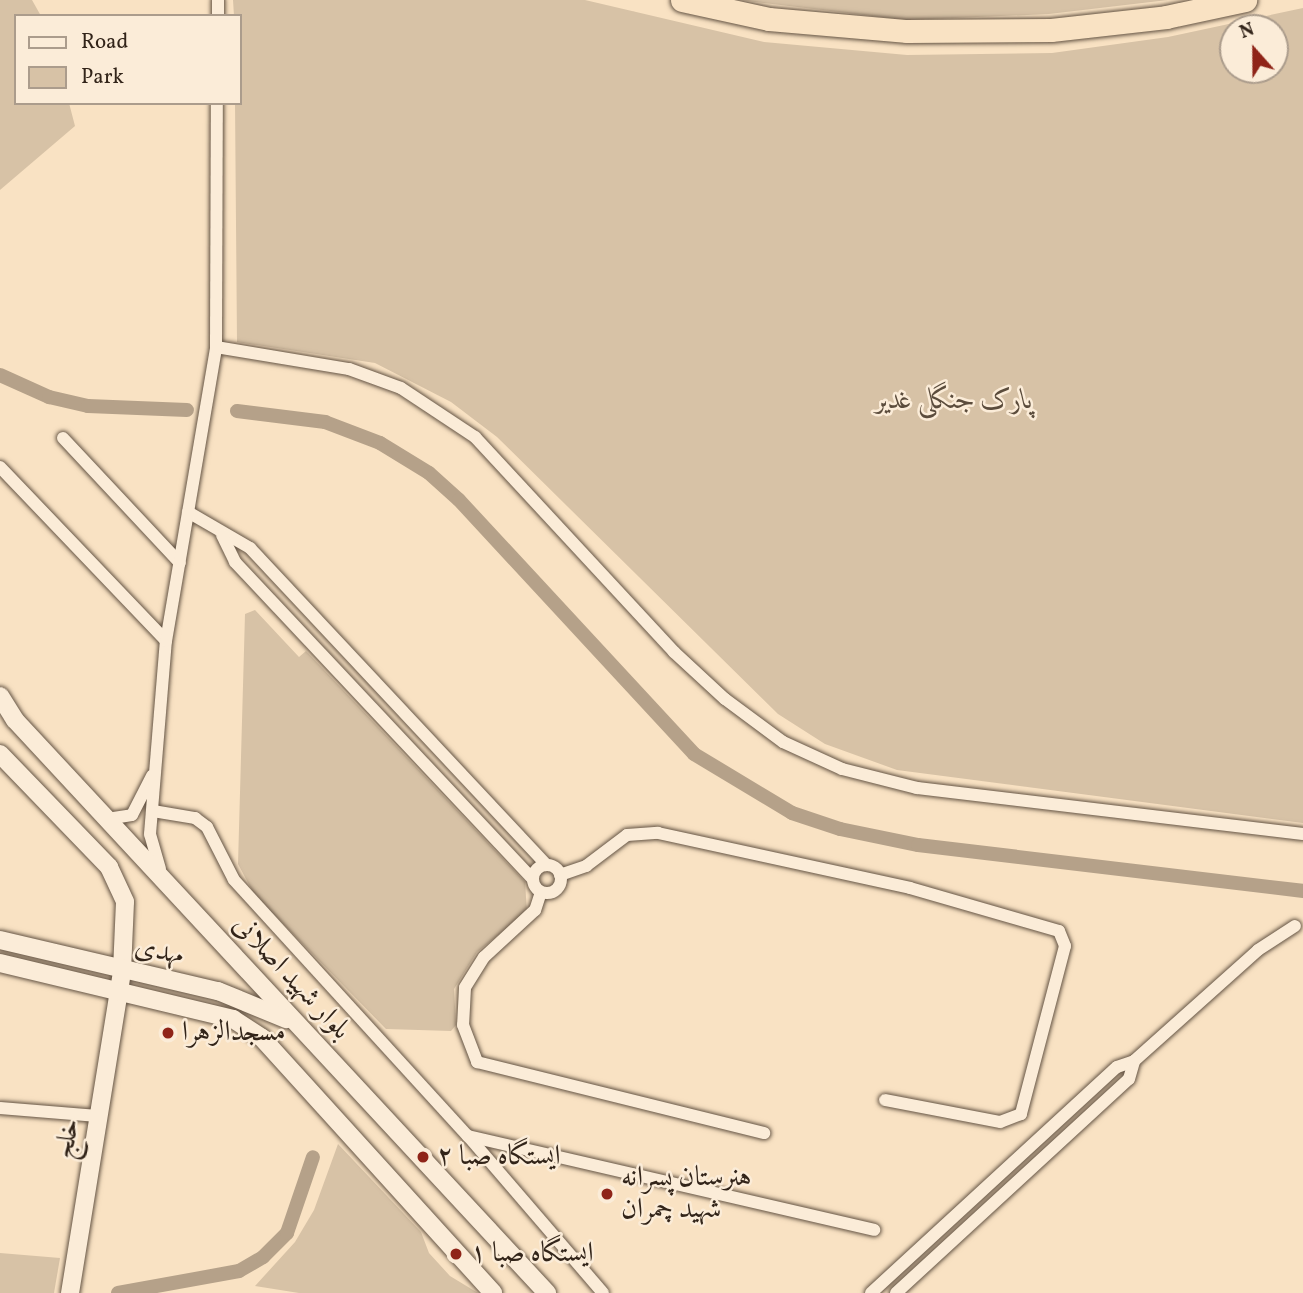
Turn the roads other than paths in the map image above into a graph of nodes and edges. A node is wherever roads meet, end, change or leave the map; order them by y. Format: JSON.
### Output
{"nodes":[{"id":1,"x":682,"y":0,"type":"edge"},
{"id":2,"x":1245,"y":0,"type":"edge"},
{"id":3,"x":217,"y":105,"type":"edge"},
{"id":4,"x":216,"y":347,"type":"junction"},
{"id":5,"x":63,"y":438,"type":"dead end"},
{"id":6,"x":0,"y":467,"type":"edge"},
{"id":7,"x":188,"y":512,"type":"junction"},
{"id":8,"x":222,"y":535,"type":"junction"},
{"id":9,"x":180,"y":563,"type":"junction"},
{"id":10,"x":275,"y":575,"type":"junction"},
{"id":11,"x":261,"y":589,"type":"junction"},
{"id":12,"x":311,"y":614,"type":"junction"},
{"id":13,"x":297,"y":626,"type":"junction"},
{"id":14,"x":166,"y":641,"type":"junction"},
{"id":15,"x":379,"y":685,"type":"junction"},
{"id":16,"x":0,"y":696,"type":"edge"},
{"id":17,"x":364,"y":699,"type":"junction"},
{"id":18,"x":0,"y":754,"type":"edge"},
{"id":19,"x":153,"y":773,"type":"junction"},
{"id":20,"x":470,"y":782,"type":"junction"},
{"id":21,"x":455,"y":796,"type":"junction"},
{"id":22,"x":153,"y":811,"type":"junction"},
{"id":23,"x":107,"y":819,"type":"junction"},
{"id":24,"x":1303,"y":834,"type":"edge"},
{"id":25,"x":547,"y":865,"type":"junction"},
{"id":26,"x":560,"y":876,"type":"junction"},
{"id":27,"x":532,"y":878,"type":"junction"},
{"id":28,"x":164,"y":880,"type":"junction"},
{"id":29,"x":541,"y":892,"type":"junction"},
{"id":30,"x":1295,"y":926,"type":"dead end"},
{"id":31,"x":0,"y":940,"type":"edge"},
{"id":32,"x":0,"y":963,"type":"edge"},
{"id":33,"x":122,"y":972,"type":"junction"},
{"id":34,"x":117,"y":994,"type":"junction"},
{"id":35,"x":302,"y":1028,"type":"junction"},
{"id":36,"x":1134,"y":1061,"type":"junction"},
{"id":37,"x":885,"y":1100,"type":"dead end"},
{"id":38,"x":0,"y":1108,"type":"edge"},
{"id":39,"x":98,"y":1116,"type":"junction"},
{"id":40,"x":764,"y":1133,"type":"dead end"},
{"id":41,"x":468,"y":1136,"type":"junction"},
{"id":42,"x":874,"y":1230,"type":"dead end"},
{"id":43,"x":70,"y":1293,"type":"edge"},
{"id":44,"x":492,"y":1293,"type":"edge"},
{"id":45,"x":547,"y":1293,"type":"edge"},
{"id":46,"x":603,"y":1293,"type":"edge"},
{"id":47,"x":871,"y":1293,"type":"edge"},
{"id":48,"x":896,"y":1293,"type":"edge"}],
"edges":[{"from":1,"to":2,"type":"highway"},
{"from":3,"to":4,"type":"street"},
{"from":4,"to":7,"type":"street"},
{"from":4,"to":24,"type":"street"},
{"from":5,"to":9,"type":"street"},
{"from":6,"to":14,"type":"street"},
{"from":7,"to":8,"type":"street"},
{"from":7,"to":9,"type":"street"},
{"from":8,"to":10,"type":"street"},
{"from":8,"to":11,"type":"street"},
{"from":9,"to":14,"type":"street"},
{"from":10,"to":11,"type":"street"},
{"from":10,"to":12,"type":"street"},
{"from":11,"to":13,"type":"street"},
{"from":12,"to":13,"type":"street"},
{"from":12,"to":15,"type":"street"},
{"from":13,"to":17,"type":"street"},
{"from":14,"to":19,"type":"street"},
{"from":15,"to":17,"type":"street"},
{"from":15,"to":20,"type":"street"},
{"from":16,"to":23,"type":"main road","name":"بلوار شهید اصلانی"},
{"from":17,"to":21,"type":"street"},
{"from":18,"to":33,"type":"main road"},
{"from":19,"to":22,"type":"street"},
{"from":19,"to":23,"type":"street"},
{"from":20,"to":21,"type":"street"},
{"from":20,"to":25,"type":"street"},
{"from":21,"to":27,"type":"street"},
{"from":22,"to":28,"type":"street"},
{"from":22,"to":41,"type":"street"},
{"from":23,"to":28,"type":"main road","name":"بلوار شهید اصلانی"},
{"from":25,"to":26,"type":"street"},
{"from":25,"to":27,"type":"street"},
{"from":26,"to":29,"type":"street"},
{"from":26,"to":37,"type":"street"},
{"from":27,"to":29,"type":"street"},
{"from":28,"to":35,"type":"main road","name":"بلوار شهید اصلانی"},
{"from":29,"to":40,"type":"street"},
{"from":30,"to":36,"type":"street"},
{"from":31,"to":33,"type":"main road","name":"مهدی"},
{"from":32,"to":34,"type":"main road","name":"مهدی"},
{"from":33,"to":34,"type":"main road","name":"خلج"},
{"from":33,"to":35,"type":"main road","name":"مهدی"},
{"from":34,"to":39,"type":"main road","name":"خلج"},
{"from":34,"to":44,"type":"main road","name":"مهدی"},
{"from":35,"to":45,"type":"main road","name":"بلوار شهید اصلانی"},
{"from":36,"to":47,"type":"street"},
{"from":36,"to":48,"type":"street"},
{"from":38,"to":39,"type":"street"},
{"from":39,"to":43,"type":"main road","name":"خلج"},
{"from":41,"to":42,"type":"street"},
{"from":41,"to":46,"type":"street"}]}
